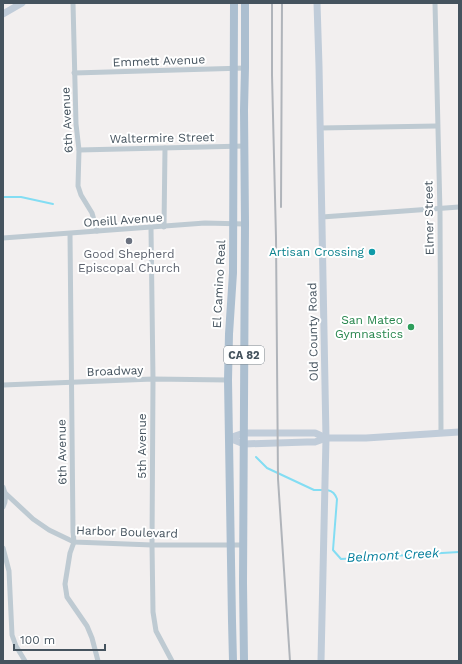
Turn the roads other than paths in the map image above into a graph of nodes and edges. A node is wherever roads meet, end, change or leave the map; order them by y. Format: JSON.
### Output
{"nodes":[{"id":1,"x":22,"y":3,"type":"edge"},
{"id":2,"x":73,"y":3,"type":"edge"},
{"id":3,"x":234,"y":3,"type":"edge"},
{"id":4,"x":245,"y":3,"type":"edge"},
{"id":5,"x":317,"y":3,"type":"edge"},
{"id":6,"x":435,"y":3,"type":"edge"},
{"id":7,"x":3,"y":14,"type":"edge"},
{"id":8,"x":234,"y":68,"type":"junction"},
{"id":9,"x":245,"y":68,"type":"junction"},
{"id":10,"x":74,"y":73,"type":"junction"},
{"id":11,"x":437,"y":126,"type":"junction"},
{"id":12,"x":320,"y":128,"type":"junction"},
{"id":13,"x":234,"y":146,"type":"junction"},
{"id":14,"x":245,"y":146,"type":"junction"},
{"id":15,"x":165,"y":148,"type":"junction"},
{"id":16,"x":79,"y":150,"type":"junction"},
{"id":17,"x":459,"y":207,"type":"edge"},
{"id":18,"x":440,"y":208,"type":"junction"},
{"id":19,"x":322,"y":216,"type":"junction"},
{"id":20,"x":234,"y":224,"type":"junction"},
{"id":21,"x":245,"y":224,"type":"junction"},
{"id":22,"x":164,"y":227,"type":"junction"},
{"id":23,"x":151,"y":228,"type":"junction"},
{"id":24,"x":97,"y":232,"type":"junction"},
{"id":25,"x":70,"y":234,"type":"junction"},
{"id":26,"x":3,"y":238,"type":"edge"},
{"id":27,"x":153,"y":379,"type":"junction"},
{"id":28,"x":228,"y":380,"type":"junction"},
{"id":29,"x":72,"y":382,"type":"junction"},
{"id":30,"x":3,"y":385,"type":"edge"},
{"id":31,"x":459,"y":432,"type":"edge"},
{"id":32,"x":244,"y":433,"type":"junction"},
{"id":33,"x":441,"y":433,"type":"junction"},
{"id":34,"x":229,"y":438,"type":"junction"},
{"id":35,"x":326,"y":438,"type":"junction"},
{"id":36,"x":244,"y":444,"type":"junction"},
{"id":37,"x":4,"y":490,"type":"edge"},
{"id":38,"x":3,"y":507,"type":"edge"},
{"id":39,"x":74,"y":542,"type":"junction"},
{"id":40,"x":152,"y":545,"type":"junction"},
{"id":41,"x":231,"y":545,"type":"junction"},
{"id":42,"x":244,"y":545,"type":"junction"},
{"id":43,"x":3,"y":548,"type":"edge"},
{"id":44,"x":25,"y":661,"type":"edge"},
{"id":45,"x":98,"y":661,"type":"edge"},
{"id":46,"x":172,"y":661,"type":"edge"},
{"id":47,"x":234,"y":661,"type":"edge"},
{"id":48,"x":244,"y":661,"type":"edge"},
{"id":49,"x":321,"y":661,"type":"edge"}],
"edges":[{"from":1,"to":7,"type":"main road"},
{"from":2,"to":10,"type":"street","name":"6th Avenue"},
{"from":3,"to":8,"type":"main road","name":"El Camino Real","number":"CA 82"},
{"from":4,"to":9,"type":"main road","name":"El Camino Real","number":"CA 82"},
{"from":5,"to":12,"type":"main road","name":"Old County Road"},
{"from":6,"to":11,"type":"street","name":"Elmer Street"},
{"from":8,"to":9,"type":"street","name":"Emmett Avenue"},
{"from":8,"to":10,"type":"street","name":"Emmett Avenue"},
{"from":8,"to":13,"type":"main road","name":"El Camino Real","number":"CA 82"},
{"from":9,"to":14,"type":"main road","name":"El Camino Real","number":"CA 82"},
{"from":10,"to":16,"type":"street","name":"6th Avenue"},
{"from":11,"to":12,"type":"street"},
{"from":11,"to":18,"type":"street","name":"Elmer Street"},
{"from":12,"to":19,"type":"main road","name":"Old County Road"},
{"from":13,"to":14,"type":"street","name":"Waltermire Street"},
{"from":13,"to":15,"type":"street","name":"Waltermire Street"},
{"from":13,"to":20,"type":"main road","name":"El Camino Real","number":"CA 82"},
{"from":14,"to":21,"type":"main road","name":"El Camino Real","number":"CA 82"},
{"from":15,"to":16,"type":"street","name":"Waltermire Street"},
{"from":15,"to":22,"type":"street"},
{"from":16,"to":24,"type":"street","name":"6th Avenue"},
{"from":17,"to":18,"type":"street"},
{"from":18,"to":19,"type":"street"},
{"from":18,"to":33,"type":"street","name":"Elmer Street"},
{"from":19,"to":35,"type":"main road","name":"Old County Road"},
{"from":20,"to":21,"type":"street","name":"Oneill Avenue"},
{"from":20,"to":22,"type":"street","name":"Oneill Avenue"},
{"from":20,"to":28,"type":"main road","name":"El Camino Real","number":"CA 82"},
{"from":21,"to":32,"type":"main road","name":"El Camino Real","number":"CA 82"},
{"from":22,"to":23,"type":"street","name":"Oneill Avenue"},
{"from":23,"to":24,"type":"street","name":"Oneill Avenue"},
{"from":23,"to":27,"type":"street","name":"5th Avenue"},
{"from":24,"to":25,"type":"street","name":"Oneill Avenue"},
{"from":25,"to":26,"type":"street","name":"Oneill Avenue"},
{"from":25,"to":29,"type":"street","name":"6th Avenue"},
{"from":27,"to":28,"type":"street","name":"Broadway"},
{"from":27,"to":29,"type":"street","name":"Broadway"},
{"from":27,"to":40,"type":"street","name":"5th Avenue"},
{"from":28,"to":34,"type":"main road","name":"El Camino Real","number":"CA 82"},
{"from":29,"to":30,"type":"street","name":"Broadway"},
{"from":29,"to":39,"type":"street","name":"6th Avenue"},
{"from":31,"to":33,"type":"main road"},
{"from":32,"to":34,"type":"main road"},
{"from":32,"to":35,"type":"main road"},
{"from":32,"to":36,"type":"main road","name":"El Camino Real","number":"CA 82"},
{"from":33,"to":35,"type":"main road"},
{"from":34,"to":36,"type":"main road"},
{"from":34,"to":41,"type":"main road","name":"El Camino Real","number":"CA 82"},
{"from":35,"to":36,"type":"main road"},
{"from":35,"to":49,"type":"main road","name":"Old County Road"},
{"from":36,"to":42,"type":"main road","name":"El Camino Real","number":"CA 82"},
{"from":37,"to":38,"type":"street"},
{"from":37,"to":39,"type":"street","name":"Harbor Boulevard"},
{"from":39,"to":40,"type":"street","name":"Harbor Boulevard"},
{"from":39,"to":45,"type":"street","name":"6th Avenue"},
{"from":40,"to":41,"type":"street","name":"Harbor Boulevard"},
{"from":40,"to":46,"type":"street","name":"5th Avenue"},
{"from":41,"to":42,"type":"street","name":"Harbor Boulevard"},
{"from":41,"to":47,"type":"main road","name":"El Camino Real","number":"CA 82"},
{"from":42,"to":48,"type":"main road","name":"El Camino Real","number":"CA 82"},
{"from":43,"to":44,"type":"street"}]}
